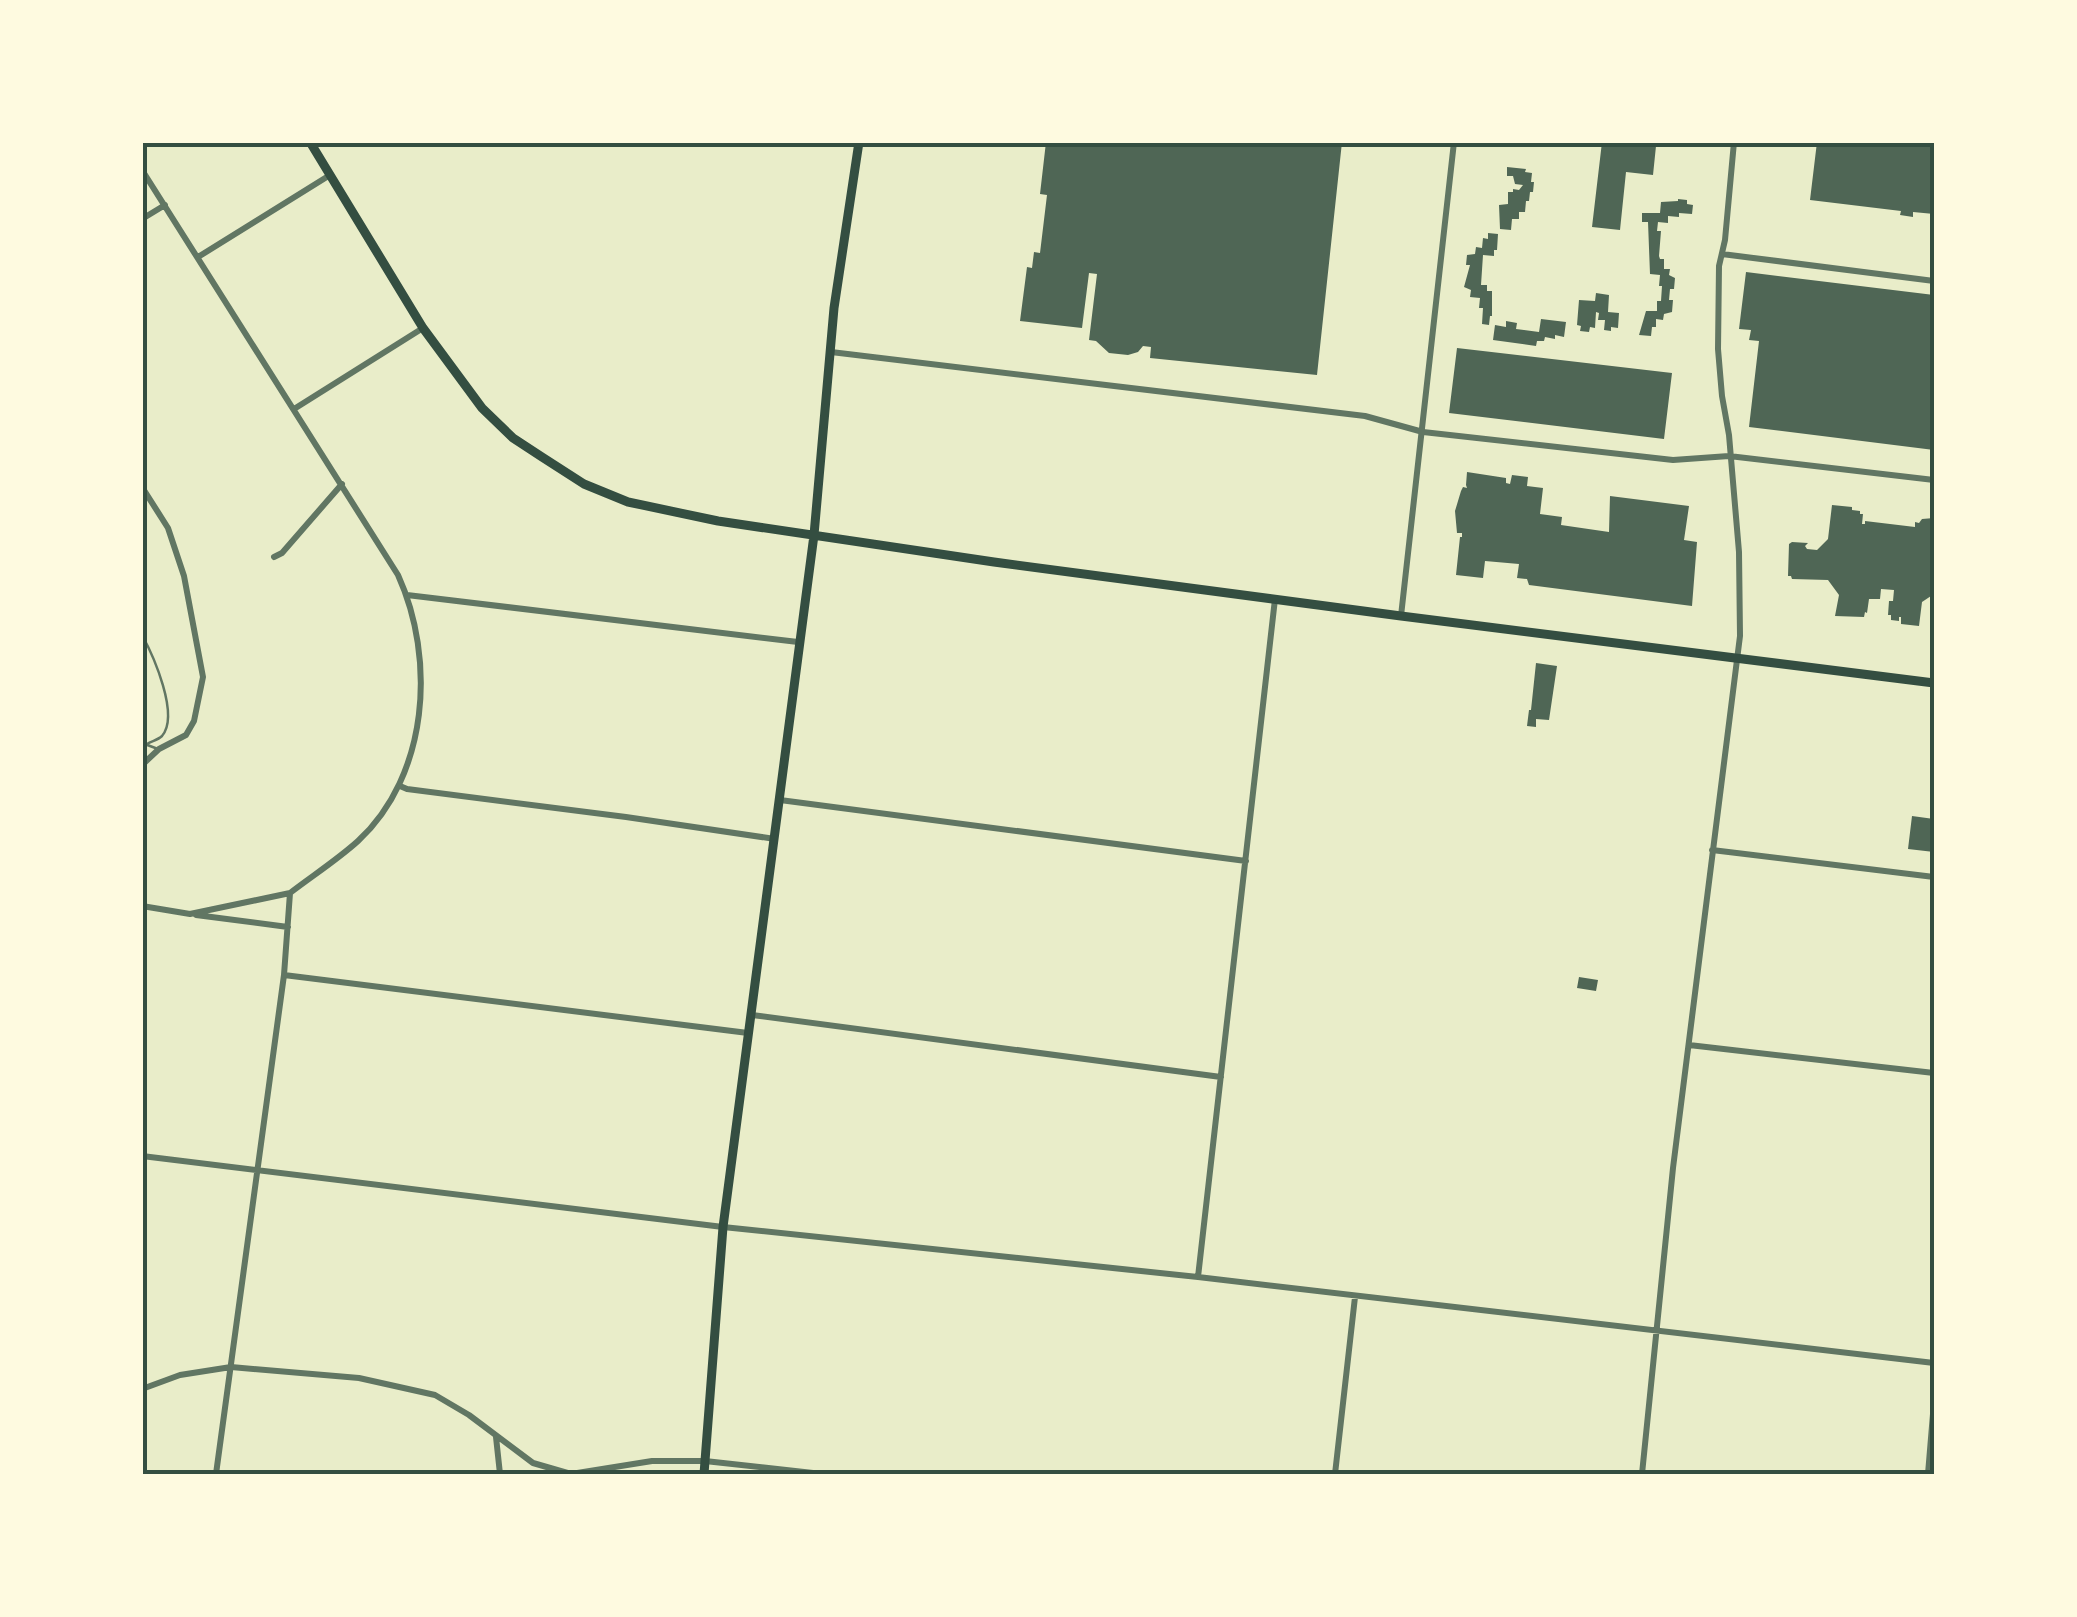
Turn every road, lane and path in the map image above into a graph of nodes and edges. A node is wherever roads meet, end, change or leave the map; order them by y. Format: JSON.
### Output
{"nodes":[{"id":1,"x":310,"y":142,"type":"edge"},
{"id":2,"x":859,"y":142,"type":"edge"},
{"id":3,"x":1454,"y":142,"type":"edge"},
{"id":4,"x":1734,"y":142,"type":"edge"},
{"id":5,"x":142,"y":170,"type":"edge"},
{"id":6,"x":330,"y":175,"type":"junction"},
{"id":7,"x":165,"y":206,"type":"junction"},
{"id":8,"x":142,"y":219,"type":"edge"},
{"id":9,"x":1722,"y":254,"type":"junction"},
{"id":10,"x":198,"y":257,"type":"junction"},
{"id":11,"x":1934,"y":280,"type":"edge"},
{"id":12,"x":423,"y":328,"type":"junction"},
{"id":13,"x":832,"y":352,"type":"junction"},
{"id":14,"x":294,"y":408,"type":"junction"},
{"id":15,"x":1423,"y":432,"type":"junction"},
{"id":16,"x":1730,"y":456,"type":"junction"},
{"id":17,"x":1934,"y":480,"type":"edge"},
{"id":18,"x":342,"y":484,"type":"junction"},
{"id":19,"x":142,"y":487,"type":"edge"},
{"id":20,"x":814,"y":535,"type":"junction"},
{"id":21,"x":274,"y":557,"type":"dead end"},
{"id":22,"x":407,"y":595,"type":"junction"},
{"id":23,"x":1274,"y":599,"type":"junction"},
{"id":24,"x":1401,"y":616,"type":"junction"},
{"id":25,"x":142,"y":635,"type":"edge"},
{"id":26,"x":798,"y":642,"type":"junction"},
{"id":27,"x":1737,"y":658,"type":"junction"},
{"id":28,"x":1934,"y":683,"type":"edge"},
{"id":29,"x":145,"y":743,"type":"edge"},
{"id":30,"x":159,"y":750,"type":"junction"},
{"id":31,"x":142,"y":766,"type":"edge"},
{"id":32,"x":399,"y":786,"type":"junction"},
{"id":33,"x":780,"y":800,"type":"junction"},
{"id":34,"x":774,"y":839,"type":"junction"},
{"id":35,"x":1712,"y":850,"type":"junction"},
{"id":36,"x":1246,"y":862,"type":"junction"},
{"id":37,"x":1934,"y":876,"type":"edge"},
{"id":38,"x":290,"y":893,"type":"junction"},
{"id":39,"x":142,"y":906,"type":"edge"},
{"id":40,"x":190,"y":914,"type":"junction"},
{"id":41,"x":288,"y":927,"type":"junction"},
{"id":42,"x":284,"y":975,"type":"junction"},
{"id":43,"x":752,"y":1015,"type":"junction"},
{"id":44,"x":750,"y":1033,"type":"junction"},
{"id":45,"x":1688,"y":1045,"type":"junction"},
{"id":46,"x":1934,"y":1073,"type":"edge"},
{"id":47,"x":1222,"y":1077,"type":"junction"},
{"id":48,"x":142,"y":1156,"type":"edge"},
{"id":49,"x":257,"y":1171,"type":"junction"},
{"id":50,"x":723,"y":1226,"type":"junction"},
{"id":51,"x":1198,"y":1277,"type":"junction"},
{"id":52,"x":1355,"y":1297,"type":"junction"},
{"id":53,"x":1658,"y":1332,"type":"junction"},
{"id":54,"x":1934,"y":1363,"type":"edge"},
{"id":55,"x":230,"y":1367,"type":"junction"},
{"id":56,"x":142,"y":1389,"type":"edge"},
{"id":57,"x":1934,"y":1402,"type":"edge"},
{"id":58,"x":496,"y":1437,"type":"junction"},
{"id":59,"x":705,"y":1461,"type":"junction"},
{"id":60,"x":216,"y":1474,"type":"edge"},
{"id":61,"x":500,"y":1474,"type":"edge"},
{"id":62,"x":571,"y":1474,"type":"edge"},
{"id":63,"x":704,"y":1474,"type":"edge"},
{"id":64,"x":822,"y":1474,"type":"edge"},
{"id":65,"x":1336,"y":1474,"type":"edge"},
{"id":66,"x":1642,"y":1474,"type":"edge"},
{"id":67,"x":1928,"y":1474,"type":"edge"}],
"edges":[{"from":1,"to":6,"type":"main road"},
{"from":2,"to":13,"type":"main road"},
{"from":3,"to":15,"type":"street"},
{"from":4,"to":9,"type":"street"},
{"from":5,"to":7,"type":"street"},
{"from":6,"to":10,"type":"street"},
{"from":6,"to":12,"type":"main road"},
{"from":7,"to":8,"type":"street"},
{"from":7,"to":10,"type":"street"},
{"from":9,"to":11,"type":"street"},
{"from":9,"to":16,"type":"street"},
{"from":10,"to":14,"type":"street"},
{"from":12,"to":14,"type":"street"},
{"from":12,"to":20,"type":"main road"},
{"from":13,"to":15,"type":"street"},
{"from":13,"to":20,"type":"main road"},
{"from":14,"to":18,"type":"street"},
{"from":15,"to":16,"type":"street"},
{"from":15,"to":24,"type":"street"},
{"from":16,"to":17,"type":"street"},
{"from":16,"to":27,"type":"street"},
{"from":18,"to":21,"type":"street"},
{"from":18,"to":22,"type":"street"},
{"from":19,"to":30,"type":"street"},
{"from":20,"to":23,"type":"main road"},
{"from":20,"to":26,"type":"main road"},
{"from":22,"to":26,"type":"street"},
{"from":22,"to":32,"type":"street"},
{"from":23,"to":24,"type":"main road"},
{"from":23,"to":36,"type":"street"},
{"from":24,"to":27,"type":"main road"},
{"from":25,"to":29,"type":"lane"},
{"from":26,"to":33,"type":"main road"},
{"from":27,"to":28,"type":"main road"},
{"from":27,"to":35,"type":"street"},
{"from":29,"to":30,"type":"lane"},
{"from":30,"to":31,"type":"street"},
{"from":32,"to":34,"type":"street"},
{"from":32,"to":38,"type":"street"},
{"from":33,"to":34,"type":"main road"},
{"from":33,"to":36,"type":"street"},
{"from":34,"to":43,"type":"main road"},
{"from":35,"to":37,"type":"street"},
{"from":35,"to":45,"type":"street"},
{"from":36,"to":47,"type":"street"},
{"from":38,"to":40,"type":"street"},
{"from":38,"to":41,"type":"street"},
{"from":39,"to":40,"type":"street"},
{"from":40,"to":41,"type":"street"},
{"from":41,"to":42,"type":"street"},
{"from":42,"to":44,"type":"street"},
{"from":42,"to":49,"type":"street"},
{"from":43,"to":44,"type":"main road"},
{"from":43,"to":47,"type":"street"},
{"from":44,"to":50,"type":"main road"},
{"from":45,"to":46,"type":"street"},
{"from":45,"to":53,"type":"street"},
{"from":47,"to":51,"type":"street"},
{"from":48,"to":49,"type":"street"},
{"from":49,"to":50,"type":"street"},
{"from":49,"to":55,"type":"street"},
{"from":50,"to":51,"type":"street"},
{"from":50,"to":59,"type":"main road"},
{"from":51,"to":52,"type":"street"},
{"from":52,"to":53,"type":"street"},
{"from":52,"to":65,"type":"street"},
{"from":53,"to":54,"type":"street"},
{"from":53,"to":66,"type":"street"},
{"from":55,"to":56,"type":"street"},
{"from":55,"to":58,"type":"street"},
{"from":55,"to":60,"type":"street"},
{"from":57,"to":67,"type":"street"},
{"from":58,"to":61,"type":"street"},
{"from":58,"to":62,"type":"street"},
{"from":59,"to":62,"type":"street"},
{"from":59,"to":63,"type":"main road"},
{"from":59,"to":64,"type":"street"}]}
